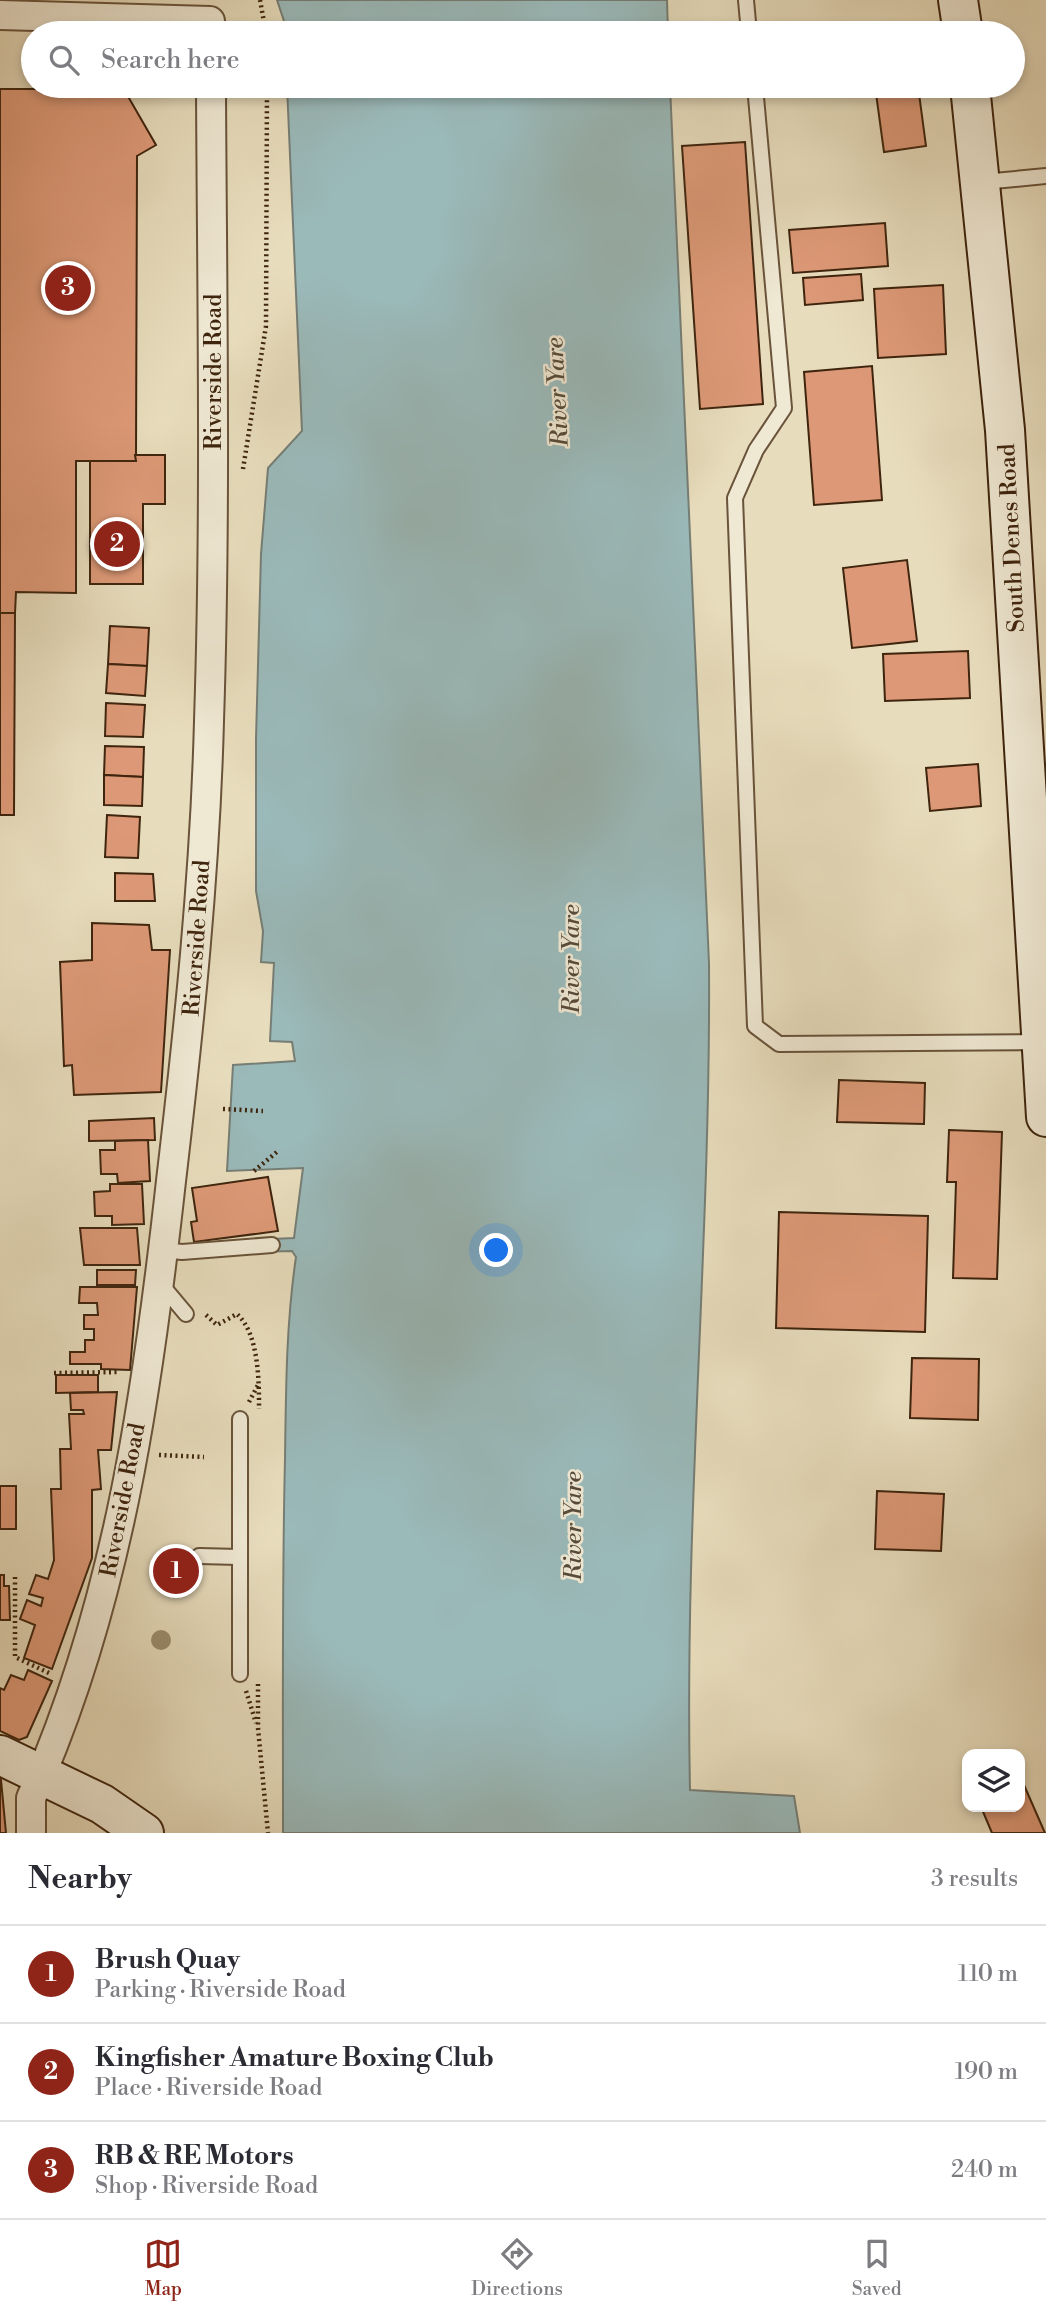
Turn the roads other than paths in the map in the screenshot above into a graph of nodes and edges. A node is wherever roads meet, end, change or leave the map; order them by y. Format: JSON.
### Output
{"nodes":[{"id":1,"x":746,"y":0,"type":"edge"},
{"id":2,"x":958,"y":0,"type":"edge"},
{"id":3,"x":0,"y":15,"type":"edge"},
{"id":4,"x":210,"y":18,"type":"edge"},
{"id":5,"x":748,"y":21,"type":"edge"},
{"id":6,"x":961,"y":21,"type":"edge"},
{"id":7,"x":211,"y":98,"type":"edge"},
{"id":8,"x":756,"y":98,"type":"edge"},
{"id":9,"x":971,"y":98,"type":"edge"},
{"id":10,"x":1046,"y":176,"type":"edge"},
{"id":11,"x":981,"y":182,"type":"junction"},
{"id":12,"x":1041,"y":1042,"type":"junction"},
{"id":13,"x":1046,"y":1117,"type":"edge"},
{"id":14,"x":272,"y":1244,"type":"dead end"},
{"id":15,"x":163,"y":1250,"type":"junction"},
{"id":16,"x":160,"y":1283,"type":"junction"},
{"id":17,"x":186,"y":1314,"type":"dead end"},
{"id":18,"x":240,"y":1419,"type":"dead end"},
{"id":19,"x":199,"y":1556,"type":"dead end"},
{"id":20,"x":239,"y":1558,"type":"junction"},
{"id":21,"x":240,"y":1674,"type":"road end"},
{"id":22,"x":0,"y":1755,"type":"edge"},
{"id":23,"x":42,"y":1774,"type":"junction"},
{"id":24,"x":31,"y":1833,"type":"edge"},
{"id":25,"x":144,"y":1833,"type":"edge"}],
"edges":[{"from":1,"to":5,"type":"lane"},
{"from":2,"to":6,"type":"street"},
{"from":3,"to":4,"type":"street"},
{"from":7,"to":15,"type":"street","name":"Riverside Road"},
{"from":8,"to":12,"type":"lane"},
{"from":9,"to":11,"type":"street","name":"South Denes Road"},
{"from":10,"to":11,"type":"lane"},
{"from":11,"to":12,"type":"street","name":"South Denes Road"},
{"from":12,"to":13,"type":"street","name":"South Denes Road"},
{"from":14,"to":15,"type":"lane"},
{"from":15,"to":16,"type":"street","name":"Riverside Road"},
{"from":16,"to":17,"type":"lane"},
{"from":16,"to":23,"type":"street","name":"Riverside Road"},
{"from":18,"to":20,"type":"lane"},
{"from":19,"to":20,"type":"lane"},
{"from":20,"to":21,"type":"lane"},
{"from":22,"to":23,"type":"street"},
{"from":23,"to":24,"type":"street","name":"Riverside Road"},
{"from":23,"to":25,"type":"street"}]}
